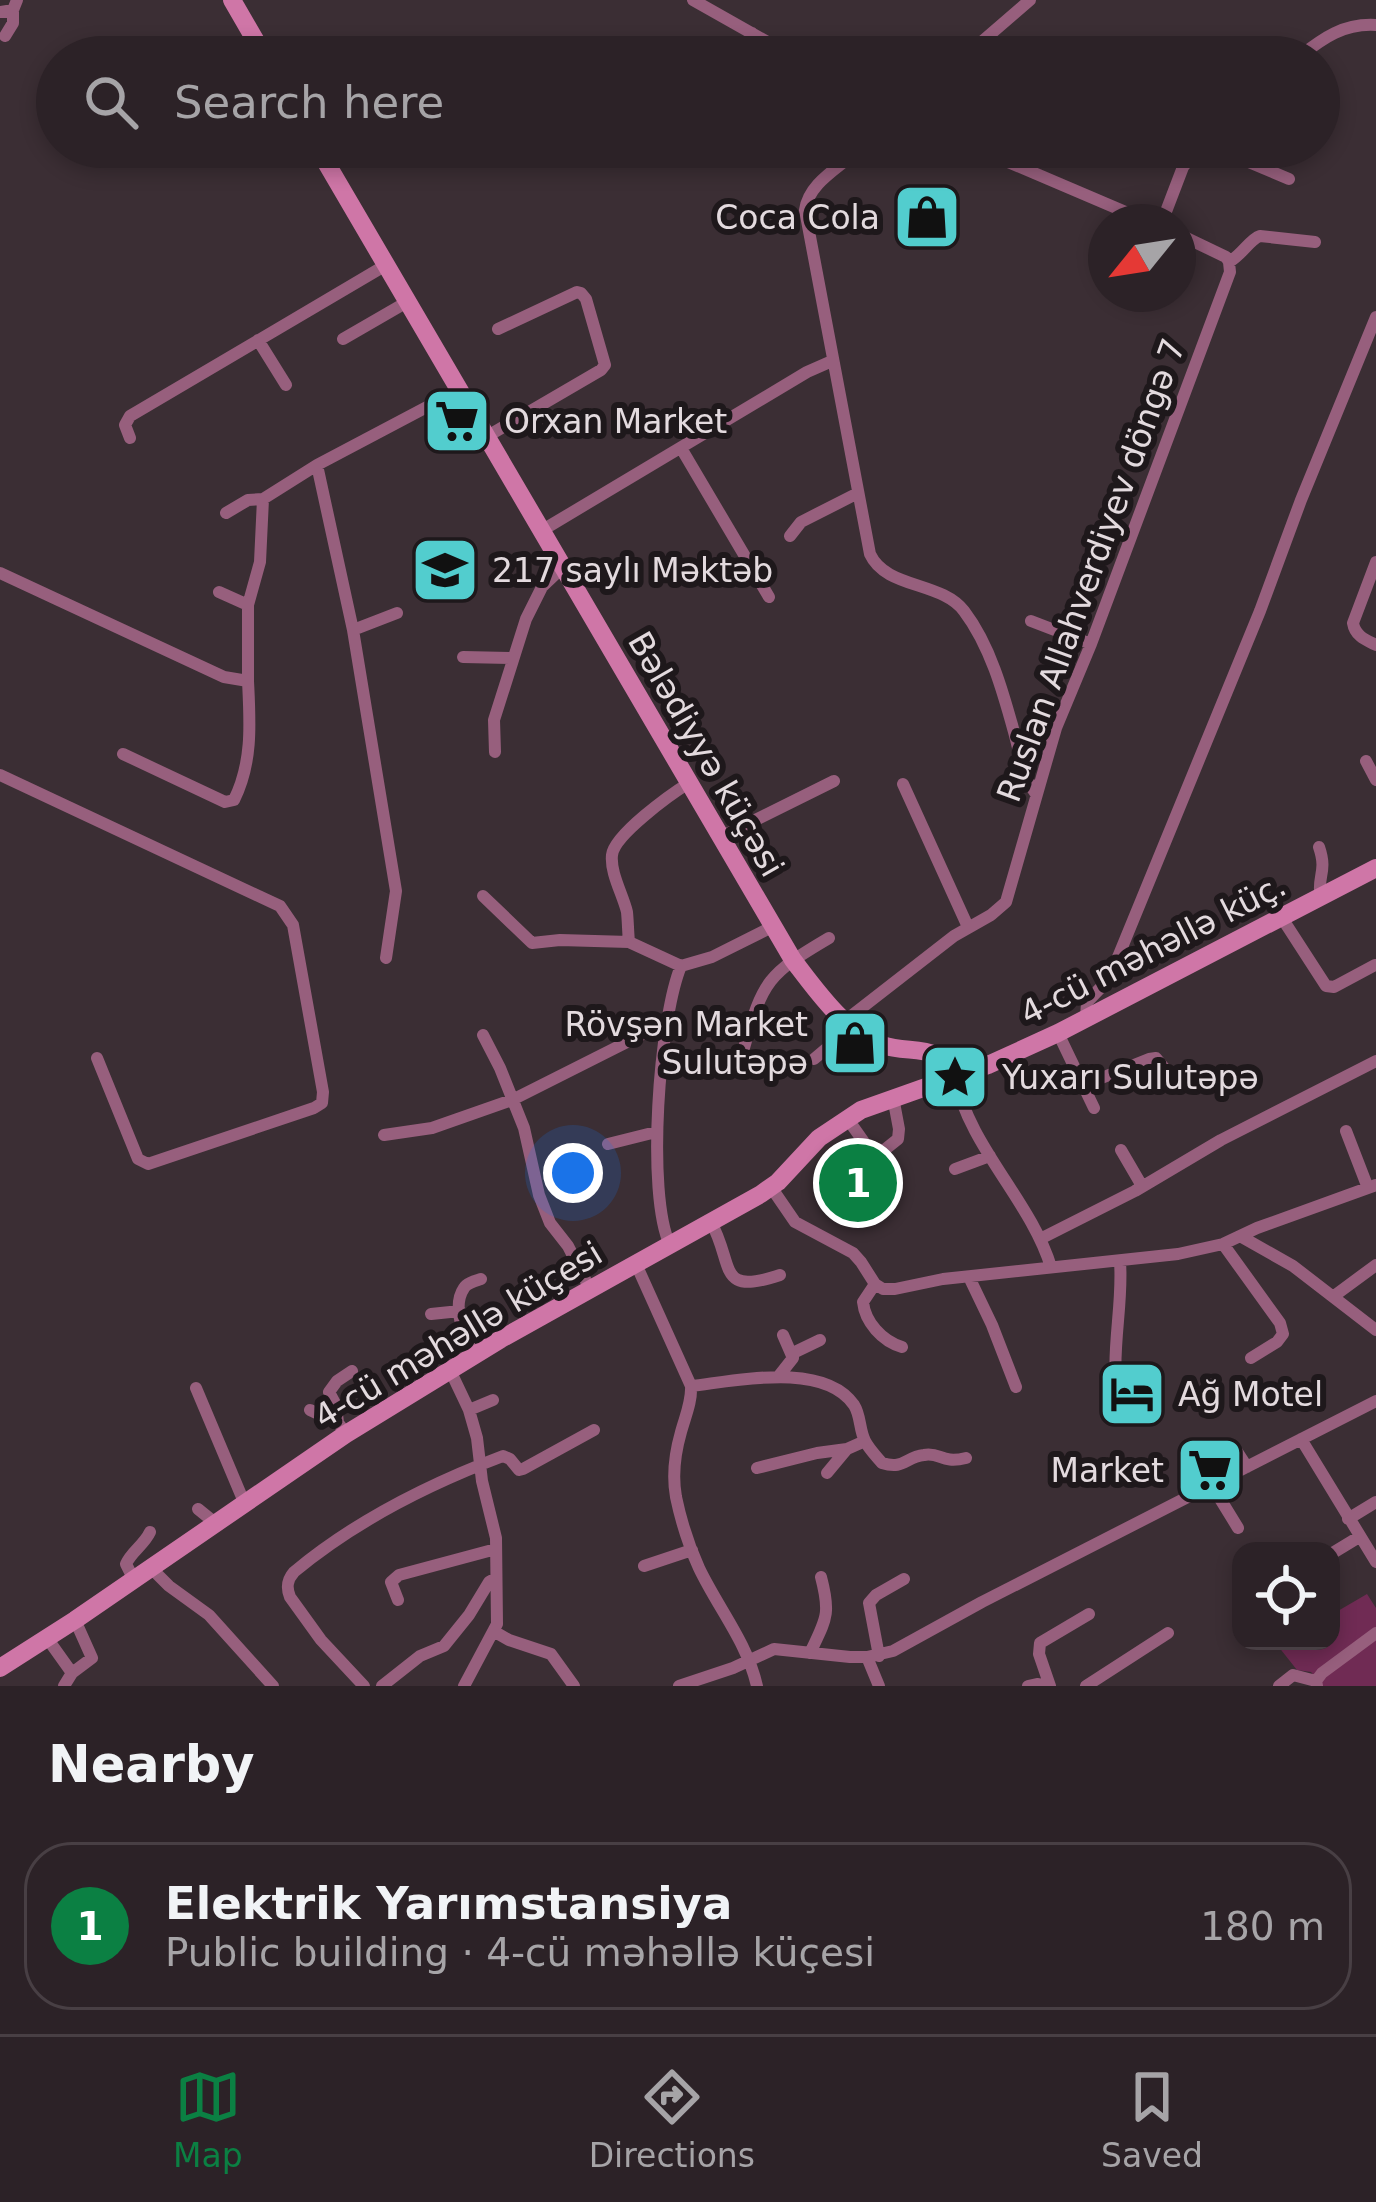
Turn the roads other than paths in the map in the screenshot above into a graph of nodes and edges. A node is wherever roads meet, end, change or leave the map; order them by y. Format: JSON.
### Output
{"nodes":[{"id":1,"x":232,"y":0,"type":"edge"},
{"id":2,"x":693,"y":0,"type":"edge"},
{"id":3,"x":1030,"y":0,"type":"edge"},
{"id":4,"x":10,"y":8,"type":"edge"},
{"id":5,"x":1376,"y":25,"type":"edge"},
{"id":6,"x":752,"y":34,"type":"joint"},
{"id":7,"x":5,"y":36,"type":"dead end"},
{"id":8,"x":253,"y":36,"type":"edge"},
{"id":9,"x":756,"y":36,"type":"edge"},
{"id":10,"x":988,"y":36,"type":"edge"},
{"id":11,"x":1329,"y":36,"type":"edge"},
{"id":12,"x":329,"y":168,"type":"edge"},
{"id":13,"x":834,"y":168,"type":"edge"},
{"id":14,"x":1022,"y":168,"type":"edge"},
{"id":15,"x":1183,"y":168,"type":"edge"},
{"id":16,"x":1264,"y":168,"type":"edge"},
{"id":17,"x":1289,"y":178,"type":"dead end"},
{"id":18,"x":1107,"y":204,"type":"edge"},
{"id":19,"x":1169,"y":204,"type":"edge"},
{"id":20,"x":1315,"y":242,"type":"dead end"},
{"id":21,"x":1196,"y":243,"type":"edge"},
{"id":22,"x":1229,"y":262,"type":"junction"},
{"id":23,"x":386,"y":265,"type":"junction"},
{"id":24,"x":407,"y":302,"type":"junction"},
{"id":25,"x":1376,"y":316,"type":"edge"},
{"id":26,"x":498,"y":328,"type":"dead end"},
{"id":27,"x":343,"y":339,"type":"dead end"},
{"id":28,"x":258,"y":340,"type":"junction"},
{"id":29,"x":832,"y":361,"type":"junction"},
{"id":30,"x":286,"y":386,"type":"dead end"},
{"id":31,"x":459,"y":390,"type":"junction"},
{"id":32,"x":486,"y":437,"type":"junction"},
{"id":33,"x":130,"y":438,"type":"dead end"},
{"id":34,"x":681,"y":448,"type":"junction"},
{"id":35,"x":317,"y":465,"type":"junction"},
{"id":36,"x":858,"y":493,"type":"junction"},
{"id":37,"x":263,"y":500,"type":"junction"},
{"id":38,"x":226,"y":513,"type":"dead end"},
{"id":39,"x":541,"y":531,"type":"junction"},
{"id":40,"x":790,"y":536,"type":"dead end"},
{"id":41,"x":1376,"y":562,"type":"edge"},
{"id":42,"x":562,"y":568,"type":"junction"},
{"id":43,"x":0,"y":573,"type":"edge"},
{"id":44,"x":219,"y":592,"type":"dead end"},
{"id":45,"x":769,"y":597,"type":"dead end"},
{"id":46,"x":248,"y":604,"type":"junction"},
{"id":47,"x":397,"y":613,"type":"dead end"},
{"id":48,"x":1031,"y":621,"type":"dead end"},
{"id":49,"x":353,"y":630,"type":"junction"},
{"id":50,"x":1091,"y":644,"type":"junction"},
{"id":51,"x":1376,"y":645,"type":"edge"},
{"id":52,"x":463,"y":657,"type":"dead end"},
{"id":53,"x":513,"y":658,"type":"junction"},
{"id":54,"x":248,"y":681,"type":"junction"},
{"id":55,"x":495,"y":752,"type":"dead end"},
{"id":56,"x":123,"y":754,"type":"dead end"},
{"id":57,"x":1366,"y":761,"type":"dead end"},
{"id":58,"x":0,"y":775,"type":"edge"},
{"id":59,"x":1376,"y":780,"type":"edge"},
{"id":60,"x":834,"y":781,"type":"dead end"},
{"id":61,"x":689,"y":783,"type":"junction"},
{"id":62,"x":903,"y":784,"type":"dead end"},
{"id":63,"x":1036,"y":794,"type":"junction"},
{"id":64,"x":721,"y":837,"type":"junction"},
{"id":65,"x":1319,"y":847,"type":"dead end"},
{"id":66,"x":1376,"y":868,"type":"edge"},
{"id":67,"x":483,"y":896,"type":"dead end"},
{"id":68,"x":1321,"y":898,"type":"junction"},
{"id":69,"x":1282,"y":918,"type":"junction"},
{"id":70,"x":772,"y":927,"type":"junction"},
{"id":71,"x":968,"y":927,"type":"junction"},
{"id":72,"x":830,"y":938,"type":"dead end"},
{"id":73,"x":629,"y":942,"type":"junction"},
{"id":74,"x":386,"y":958,"type":"dead end"},
{"id":75,"x":793,"y":959,"type":"junction"},
{"id":76,"x":1375,"y":965,"type":"edge"},
{"id":77,"x":681,"y":966,"type":"junction"},
{"id":78,"x":1086,"y":1018,"type":"junction"},
{"id":79,"x":849,"y":1023,"type":"junction"},
{"id":80,"x":668,"y":1024,"type":"junction"},
{"id":81,"x":1058,"y":1033,"type":"junction"},
{"id":82,"x":483,"y":1035,"type":"dead end"},
{"id":83,"x":744,"y":1048,"type":"dead end"},
{"id":84,"x":97,"y":1058,"type":"dead end"},
{"id":85,"x":814,"y":1059,"type":"dead end"},
{"id":86,"x":1376,"y":1061,"type":"edge"},
{"id":87,"x":1169,"y":1074,"type":"dead end"},
{"id":88,"x":955,"y":1077,"type":"junction"},
{"id":89,"x":1084,"y":1085,"type":"junction"},
{"id":90,"x":893,"y":1097,"type":"junction"},
{"id":91,"x":512,"y":1100,"type":"junction"},
{"id":92,"x":1094,"y":1108,"type":"dead end"},
{"id":93,"x":848,"y":1118,"type":"junction"},
{"id":94,"x":1346,"y":1131,"type":"dead end"},
{"id":95,"x":656,"y":1132,"type":"junction"},
{"id":96,"x":384,"y":1135,"type":"dead end"},
{"id":97,"x":608,"y":1144,"type":"dead end"},
{"id":98,"x":1121,"y":1150,"type":"dead end"},
{"id":99,"x":990,"y":1156,"type":"junction"},
{"id":100,"x":955,"y":1169,"type":"dead end"},
{"id":101,"x":1142,"y":1186,"type":"junction"},
{"id":102,"x":1372,"y":1186,"type":"edge"},
{"id":103,"x":771,"y":1187,"type":"junction"},
{"id":104,"x":711,"y":1222,"type":"junction"},
{"id":105,"x":1240,"y":1236,"type":"junction"},
{"id":106,"x":1040,"y":1239,"type":"junction"},
{"id":107,"x":1223,"y":1244,"type":"junction"},
{"id":108,"x":670,"y":1245,"type":"junction"},
{"id":109,"x":1120,"y":1262,"type":"junction"},
{"id":110,"x":636,"y":1264,"type":"junction"},
{"id":111,"x":1376,"y":1265,"type":"edge"},
{"id":112,"x":1052,"y":1267,"type":"junction"},
{"id":113,"x":780,"y":1275,"type":"dead end"},
{"id":114,"x":969,"y":1277,"type":"junction"},
{"id":115,"x":481,"y":1280,"type":"dead end"},
{"id":116,"x":874,"y":1284,"type":"junction"},
{"id":117,"x":590,"y":1289,"type":"junction"},
{"id":118,"x":1334,"y":1296,"type":"junction"},
{"id":119,"x":460,"y":1311,"type":"junction"},
{"id":120,"x":431,"y":1314,"type":"dead end"},
{"id":121,"x":1376,"y":1330,"type":"edge"},
{"id":122,"x":783,"y":1335,"type":"dead end"},
{"id":123,"x":820,"y":1340,"type":"dead end"},
{"id":124,"x":902,"y":1348,"type":"dead end"},
{"id":125,"x":793,"y":1353,"type":"junction"},
{"id":126,"x":474,"y":1355,"type":"junction"},
{"id":127,"x":1251,"y":1358,"type":"dead end"},
{"id":128,"x":449,"y":1370,"type":"junction"},
{"id":129,"x":352,"y":1371,"type":"dead end"},
{"id":130,"x":778,"y":1377,"type":"junction"},
{"id":131,"x":692,"y":1386,"type":"junction"},
{"id":132,"x":1016,"y":1387,"type":"dead end"},
{"id":133,"x":196,"y":1388,"type":"dead end"},
{"id":134,"x":493,"y":1400,"type":"dead end"},
{"id":135,"x":1376,"y":1401,"type":"edge"},
{"id":136,"x":469,"y":1410,"type":"junction"},
{"id":137,"x":310,"y":1411,"type":"dead end"},
{"id":138,"x":1124,"y":1418,"type":"dead end"},
{"id":139,"x":342,"y":1429,"type":"junction"},
{"id":140,"x":594,"y":1430,"type":"dead end"},
{"id":141,"x":933,"y":1437,"type":"dead end"},
{"id":142,"x":1301,"y":1439,"type":"junction"},
{"id":143,"x":865,"y":1441,"type":"junction"},
{"id":144,"x":848,"y":1449,"type":"junction"},
{"id":145,"x":1236,"y":1450,"type":"dead end"},
{"id":146,"x":930,"y":1454,"type":"junction"},
{"id":147,"x":966,"y":1457,"type":"dead end"},
{"id":148,"x":481,"y":1464,"type":"junction"},
{"id":149,"x":1246,"y":1467,"type":"junction"},
{"id":150,"x":757,"y":1468,"type":"dead end"},
{"id":151,"x":827,"y":1473,"type":"dead end"},
{"id":152,"x":1211,"y":1484,"type":"junction"},
{"id":153,"x":244,"y":1502,"type":"junction"},
{"id":154,"x":1376,"y":1502,"type":"edge"},
{"id":155,"x":198,"y":1509,"type":"dead end"},
{"id":156,"x":1348,"y":1519,"type":"junction"},
{"id":157,"x":214,"y":1522,"type":"junction"},
{"id":158,"x":1238,"y":1528,"type":"dead end"},
{"id":159,"x":150,"y":1532,"type":"dead end"},
{"id":160,"x":1359,"y":1538,"type":"junction"},
{"id":161,"x":496,"y":1549,"type":"junction"},
{"id":162,"x":1340,"y":1549,"type":"edge"},
{"id":163,"x":692,"y":1550,"type":"junction"},
{"id":164,"x":1376,"y":1562,"type":"edge"},
{"id":165,"x":644,"y":1566,"type":"dead end"},
{"id":166,"x":152,"y":1568,"type":"junction"},
{"id":167,"x":821,"y":1577,"type":"dead end"},
{"id":168,"x":496,"y":1578,"type":"junction"},
{"id":169,"x":904,"y":1579,"type":"dead end"},
{"id":170,"x":134,"y":1580,"type":"junction"},
{"id":171,"x":398,"y":1600,"type":"dead end"},
{"id":172,"x":742,"y":1611,"type":"dead end"},
{"id":173,"x":1089,"y":1614,"type":"dead end"},
{"id":174,"x":75,"y":1620,"type":"junction"},
{"id":175,"x":730,"y":1621,"type":"junction"},
{"id":176,"x":495,"y":1632,"type":"junction"},
{"id":177,"x":1376,"y":1633,"type":"edge"},
{"id":178,"x":1168,"y":1634,"type":"dead end"},
{"id":179,"x":46,"y":1639,"type":"junction"},
{"id":180,"x":810,"y":1653,"type":"junction"},
{"id":181,"x":873,"y":1656,"type":"junction"},
{"id":182,"x":749,"y":1661,"type":"junction"},
{"id":183,"x":0,"y":1668,"type":"edge"},
{"id":184,"x":68,"y":1680,"type":"edge"},
{"id":185,"x":1317,"y":1684,"type":"edge"},
{"id":186,"x":273,"y":1686,"type":"edge"},
{"id":187,"x":364,"y":1686,"type":"edge"},
{"id":188,"x":382,"y":1686,"type":"edge"},
{"id":189,"x":464,"y":1686,"type":"edge"},
{"id":190,"x":574,"y":1686,"type":"edge"},
{"id":191,"x":679,"y":1686,"type":"edge"},
{"id":192,"x":757,"y":1686,"type":"edge"},
{"id":193,"x":879,"y":1686,"type":"edge"},
{"id":194,"x":1028,"y":1686,"type":"edge"},
{"id":195,"x":1050,"y":1686,"type":"edge"},
{"id":196,"x":1087,"y":1686,"type":"edge"},
{"id":197,"x":1279,"y":1686,"type":"edge"}],
"edges":[{"from":1,"to":8,"type":"street"},
{"from":2,"to":6,"type":"street"},
{"from":3,"to":10,"type":"street"},
{"from":4,"to":7,"type":"street"},
{"from":5,"to":11,"type":"street"},
{"from":6,"to":9,"type":"street"},
{"from":12,"to":23,"type":"street","name":"Bələdiyyə küçəsi"},
{"from":13,"to":29,"type":"street"},
{"from":14,"to":18,"type":"street"},
{"from":15,"to":19,"type":"street"},
{"from":16,"to":17,"type":"street"},
{"from":20,"to":22,"type":"street"},
{"from":21,"to":22,"type":"street"},
{"from":22,"to":50,"type":"street","name":"Ruslan Allahverdiyev döngə 7"},
{"from":23,"to":24,"type":"street","name":"Bələdiyyə küçəsi"},
{"from":23,"to":28,"type":"street"},
{"from":24,"to":27,"type":"street"},
{"from":24,"to":31,"type":"street","name":"Bələdiyyə küçəsi"},
{"from":25,"to":78,"type":"street"},
{"from":26,"to":32,"type":"street"},
{"from":28,"to":30,"type":"street"},
{"from":28,"to":33,"type":"street"},
{"from":29,"to":34,"type":"street"},
{"from":29,"to":36,"type":"street"},
{"from":31,"to":32,"type":"street","name":"Bələdiyyə küçəsi"},
{"from":31,"to":35,"type":"street"},
{"from":32,"to":39,"type":"street","name":"Bələdiyyə küçəsi"},
{"from":34,"to":39,"type":"street"},
{"from":34,"to":45,"type":"street"},
{"from":35,"to":37,"type":"street"},
{"from":35,"to":49,"type":"street"},
{"from":36,"to":40,"type":"street"},
{"from":36,"to":63,"type":"street"},
{"from":37,"to":38,"type":"street"},
{"from":37,"to":46,"type":"street"},
{"from":39,"to":42,"type":"street","name":"Bələdiyyə küçəsi"},
{"from":41,"to":51,"type":"street"},
{"from":42,"to":53,"type":"street"},
{"from":42,"to":61,"type":"street","name":"Bələdiyyə küçəsi"},
{"from":43,"to":54,"type":"street"},
{"from":44,"to":46,"type":"street"},
{"from":46,"to":54,"type":"street"},
{"from":47,"to":49,"type":"street"},
{"from":48,"to":50,"type":"street"},
{"from":49,"to":74,"type":"street"},
{"from":50,"to":63,"type":"street","name":"Ruslan Allahverdiyev döngə 7"},
{"from":52,"to":53,"type":"street"},
{"from":53,"to":55,"type":"street"},
{"from":54,"to":56,"type":"street"},
{"from":57,"to":59,"type":"street"},
{"from":58,"to":84,"type":"street"},
{"from":60,"to":64,"type":"street"},
{"from":61,"to":64,"type":"street","name":"Bələdiyyə küçəsi"},
{"from":61,"to":73,"type":"street"},
{"from":62,"to":71,"type":"street"},
{"from":63,"to":71,"type":"street","name":"Ruslan Allahverdiyev döngə 7"},
{"from":64,"to":70,"type":"street","name":"Bələdiyyə küçəsi"},
{"from":65,"to":68,"type":"street"},
{"from":66,"to":68,"type":"street","name":"4-cü məhəllə küç."},
{"from":67,"to":73,"type":"street"},
{"from":68,"to":69,"type":"street","name":"4-cü məhəllə küç."},
{"from":69,"to":76,"type":"street"},
{"from":69,"to":78,"type":"street","name":"4-cü məhəllə küç."},
{"from":70,"to":75,"type":"street","name":"Bələdiyyə küçəsi"},
{"from":70,"to":77,"type":"street"},
{"from":71,"to":79,"type":"street","name":"Ruslan Allahverdiyev döngə 7"},
{"from":72,"to":75,"type":"street"},
{"from":73,"to":77,"type":"street"},
{"from":75,"to":79,"type":"street","name":"Bələdiyyə küçəsi"},
{"from":75,"to":83,"type":"street"},
{"from":77,"to":80,"type":"street"},
{"from":78,"to":81,"type":"street","name":"4-cü məhəllə küç."},
{"from":79,"to":85,"type":"street","name":"Ruslan Allahverdiyev döngə 7"},
{"from":79,"to":88,"type":"street","name":"Bələdiyyə küçəsi"},
{"from":80,"to":91,"type":"street"},
{"from":80,"to":95,"type":"street"},
{"from":81,"to":88,"type":"street","name":"4-cü məhəllə küç."},
{"from":81,"to":89,"type":"street"},
{"from":82,"to":91,"type":"street"},
{"from":86,"to":101,"type":"street"},
{"from":87,"to":89,"type":"street"},
{"from":88,"to":90,"type":"street","name":"4-cü məhəllə küçesi"},
{"from":88,"to":99,"type":"street"},
{"from":89,"to":92,"type":"street"},
{"from":90,"to":93,"type":"street","name":"4-cü məhəllə küçesi"},
{"from":90,"to":93,"type":"street"},
{"from":91,"to":96,"type":"street"},
{"from":91,"to":117,"type":"street"},
{"from":93,"to":103,"type":"street","name":"4-cü məhəllə küçesi"},
{"from":94,"to":102,"type":"street"},
{"from":95,"to":97,"type":"street"},
{"from":95,"to":108,"type":"street"},
{"from":98,"to":101,"type":"street"},
{"from":99,"to":100,"type":"street"},
{"from":99,"to":106,"type":"street"},
{"from":101,"to":106,"type":"street"},
{"from":102,"to":105,"type":"street"},
{"from":103,"to":104,"type":"street","name":"4-cü məhəllə küçesi"},
{"from":103,"to":116,"type":"street"},
{"from":104,"to":108,"type":"street","name":"4-cü məhəllə küçesi"},
{"from":104,"to":113,"type":"street"},
{"from":105,"to":107,"type":"street"},
{"from":105,"to":118,"type":"street"},
{"from":106,"to":112,"type":"street"},
{"from":107,"to":109,"type":"street"},
{"from":107,"to":127,"type":"street"},
{"from":108,"to":110,"type":"street","name":"4-cü məhəllə küçesi"},
{"from":109,"to":112,"type":"street"},
{"from":109,"to":138,"type":"street"},
{"from":110,"to":117,"type":"street","name":"4-cü məhəllə küçesi"},
{"from":110,"to":131,"type":"street"},
{"from":111,"to":118,"type":"street"},
{"from":112,"to":114,"type":"street"},
{"from":114,"to":116,"type":"street"},
{"from":114,"to":132,"type":"street"},
{"from":115,"to":119,"type":"street"},
{"from":116,"to":124,"type":"street"},
{"from":117,"to":126,"type":"street","name":"4-cü məhəllə küçesi"},
{"from":118,"to":121,"type":"street"},
{"from":119,"to":120,"type":"street"},
{"from":119,"to":126,"type":"street"},
{"from":122,"to":125,"type":"street"},
{"from":123,"to":125,"type":"street"},
{"from":125,"to":130,"type":"street"},
{"from":126,"to":128,"type":"street","name":"4-cü məhəllə küçesi"},
{"from":128,"to":136,"type":"street"},
{"from":128,"to":139,"type":"street","name":"4-cü məhəllə küçesi"},
{"from":129,"to":139,"type":"street"},
{"from":130,"to":131,"type":"street"},
{"from":130,"to":143,"type":"street"},
{"from":131,"to":163,"type":"street"},
{"from":133,"to":153,"type":"street"},
{"from":134,"to":136,"type":"street"},
{"from":135,"to":142,"type":"street"},
{"from":136,"to":148,"type":"street"},
{"from":137,"to":139,"type":"street"},
{"from":139,"to":153,"type":"street","name":"4-cü məhəllə küçesi"},
{"from":140,"to":148,"type":"street"},
{"from":141,"to":146,"type":"street"},
{"from":142,"to":149,"type":"street"},
{"from":142,"to":156,"type":"street"},
{"from":143,"to":144,"type":"street"},
{"from":143,"to":146,"type":"street"},
{"from":144,"to":150,"type":"street"},
{"from":144,"to":151,"type":"street"},
{"from":145,"to":149,"type":"street"},
{"from":146,"to":147,"type":"street"},
{"from":148,"to":161,"type":"street"},
{"from":148,"to":187,"type":"street"},
{"from":149,"to":152,"type":"street"},
{"from":152,"to":158,"type":"street"},
{"from":152,"to":181,"type":"street"},
{"from":153,"to":157,"type":"street","name":"4-cü məhəllə küçesi"},
{"from":154,"to":156,"type":"street"},
{"from":155,"to":157,"type":"street"},
{"from":156,"to":160,"type":"street"},
{"from":157,"to":166,"type":"street","name":"4-cü məhəllə küçesi"},
{"from":159,"to":170,"type":"street"},
{"from":160,"to":162,"type":"street"},
{"from":160,"to":164,"type":"street"},
{"from":161,"to":168,"type":"street"},
{"from":161,"to":171,"type":"street"},
{"from":163,"to":165,"type":"street"},
{"from":163,"to":175,"type":"street"},
{"from":166,"to":170,"type":"street","name":"4-cü məhəllə küçesi"},
{"from":166,"to":186,"type":"street"},
{"from":167,"to":180,"type":"street"},
{"from":168,"to":176,"type":"street"},
{"from":168,"to":188,"type":"street"},
{"from":169,"to":181,"type":"street"},
{"from":170,"to":174,"type":"street","name":"4-cü məhəllə küçesi"},
{"from":172,"to":175,"type":"street"},
{"from":173,"to":195,"type":"street"},
{"from":174,"to":179,"type":"street","name":"4-cü məhəllə küçesi"},
{"from":174,"to":184,"type":"street"},
{"from":175,"to":182,"type":"street"},
{"from":176,"to":189,"type":"street"},
{"from":176,"to":190,"type":"street"},
{"from":177,"to":185,"type":"street"},
{"from":178,"to":196,"type":"street"},
{"from":179,"to":183,"type":"street","name":"4-cü məhəllə küçesi"},
{"from":179,"to":184,"type":"street"},
{"from":180,"to":181,"type":"street"},
{"from":180,"to":182,"type":"street"},
{"from":181,"to":193,"type":"street"},
{"from":182,"to":191,"type":"street"},
{"from":182,"to":192,"type":"street"},
{"from":185,"to":197,"type":"street"},
{"from":194,"to":195,"type":"street"}]}
